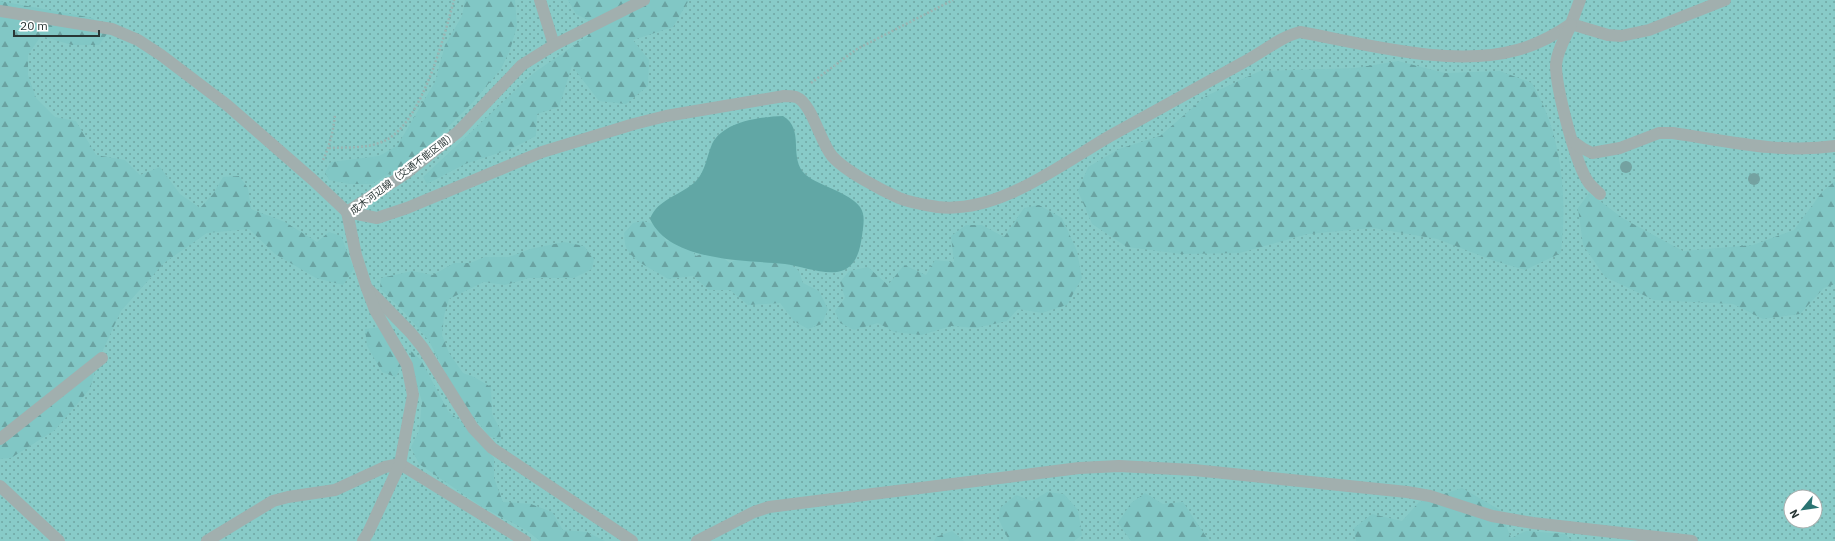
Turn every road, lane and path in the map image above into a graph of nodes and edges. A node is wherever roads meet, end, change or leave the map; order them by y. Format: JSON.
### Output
{"nodes":[{"id":1,"x":454,"y":0,"type":"edge"},
{"id":2,"x":540,"y":0,"type":"edge"},
{"id":3,"x":644,"y":0,"type":"edge"},
{"id":4,"x":953,"y":0,"type":"edge"},
{"id":5,"x":1580,"y":0,"type":"edge"},
{"id":6,"x":1725,"y":0,"type":"edge"},
{"id":7,"x":0,"y":11,"type":"edge"},
{"id":8,"x":1572,"y":24,"type":"junction"},
{"id":9,"x":554,"y":44,"type":"junction"},
{"id":10,"x":784,"y":96,"type":"junction"},
{"id":11,"x":335,"y":115,"type":"dead end"},
{"id":12,"x":1572,"y":140,"type":"junction"},
{"id":13,"x":1835,"y":146,"type":"edge"},
{"id":14,"x":329,"y":148,"type":"junction"},
{"id":15,"x":313,"y":180,"type":"junction"},
{"id":16,"x":1600,"y":194,"type":"dead end"},
{"id":17,"x":347,"y":212,"type":"junction"},
{"id":18,"x":366,"y":286,"type":"junction"},
{"id":19,"x":102,"y":358,"type":"dead end"},
{"id":20,"x":0,"y":439,"type":"edge"},
{"id":21,"x":400,"y":464,"type":"junction"},
{"id":22,"x":0,"y":486,"type":"edge"},
{"id":23,"x":59,"y":541,"type":"edge"},
{"id":24,"x":206,"y":541,"type":"edge"},
{"id":25,"x":363,"y":541,"type":"edge"},
{"id":26,"x":525,"y":541,"type":"edge"},
{"id":27,"x":632,"y":541,"type":"edge"},
{"id":28,"x":697,"y":541,"type":"edge"},
{"id":29,"x":1692,"y":541,"type":"edge"}],
"edges":[{"from":1,"to":14,"type":"path"},
{"from":2,"to":9,"type":"lane"},
{"from":3,"to":9,"type":"lane","name":"成木河辺線（交通不能区間）"},
{"from":4,"to":10,"type":"path"},
{"from":5,"to":8,"type":"lane"},
{"from":6,"to":8,"type":"lane"},
{"from":7,"to":15,"type":"lane"},
{"from":8,"to":10,"type":"lane"},
{"from":8,"to":12,"type":"lane"},
{"from":9,"to":17,"type":"lane","name":"成木河辺線（交通不能区間）"},
{"from":10,"to":17,"type":"lane"},
{"from":11,"to":14,"type":"path"},
{"from":12,"to":13,"type":"lane"},
{"from":12,"to":16,"type":"lane"},
{"from":14,"to":15,"type":"path"},
{"from":15,"to":17,"type":"lane"},
{"from":17,"to":18,"type":"lane","name":"成木河辺線（交通不能区間）"},
{"from":18,"to":21,"type":"lane","name":"成木河辺線（交通不能区間）"},
{"from":18,"to":27,"type":"lane"},
{"from":19,"to":20,"type":"lane"},
{"from":21,"to":24,"type":"lane"},
{"from":21,"to":25,"type":"lane","name":"成木河辺線（交通不能区間）"},
{"from":21,"to":26,"type":"lane"},
{"from":22,"to":23,"type":"lane"},
{"from":28,"to":29,"type":"lane"}]}
